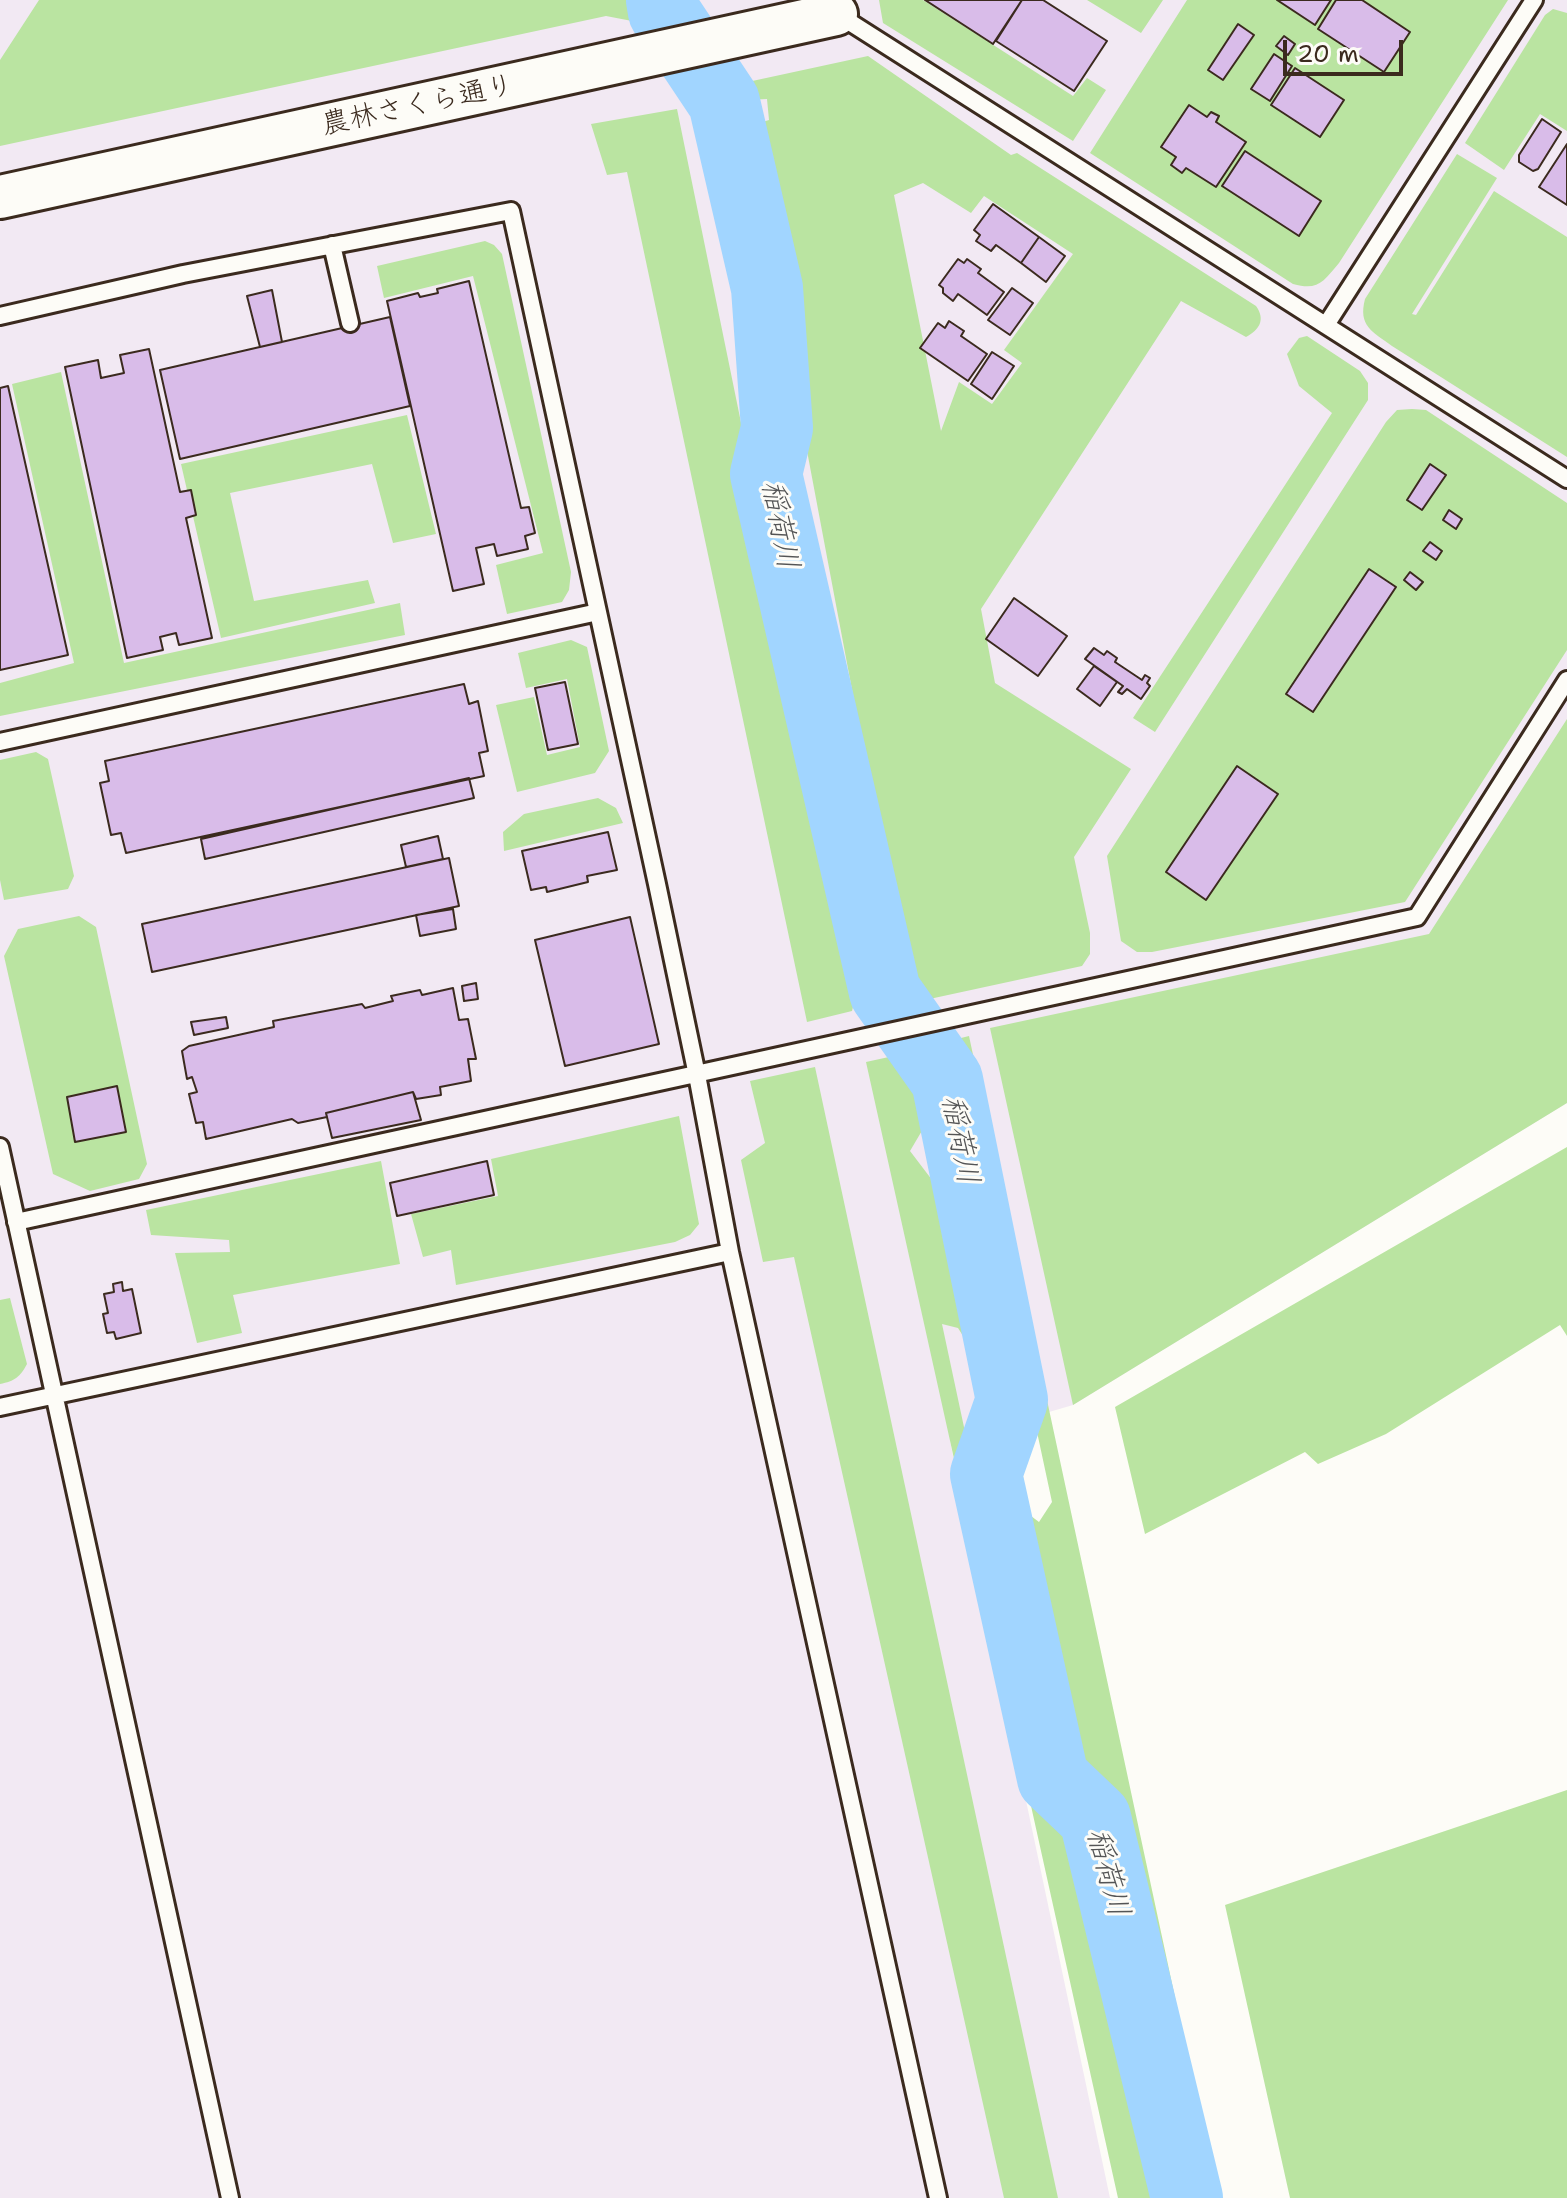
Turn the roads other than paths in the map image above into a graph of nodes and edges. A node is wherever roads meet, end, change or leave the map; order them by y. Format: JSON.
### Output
{"nodes":[{"id":1,"x":1534,"y":0,"type":"edge"},
{"id":2,"x":840,"y":7,"type":"edge"},
{"id":3,"x":0,"y":197,"type":"edge"},
{"id":4,"x":332,"y":245,"type":"junction"},
{"id":5,"x":0,"y":316,"type":"edge"},
{"id":6,"x":350,"y":323,"type":"dead end"},
{"id":7,"x":1326,"y":325,"type":"junction"},
{"id":8,"x":1567,"y":479,"type":"edge"},
{"id":9,"x":598,"y":612,"type":"junction"},
{"id":10,"x":1567,"y":680,"type":"edge"},
{"id":11,"x":0,"y":742,"type":"edge"},
{"id":12,"x":697,"y":1075,"type":"junction"},
{"id":13,"x":0,"y":1147,"type":"edge"},
{"id":14,"x":16,"y":1222,"type":"junction"},
{"id":15,"x":730,"y":1252,"type":"junction"},
{"id":16,"x":56,"y":1395,"type":"junction"},
{"id":17,"x":0,"y":1407,"type":"edge"},
{"id":18,"x":230,"y":2198,"type":"edge"},
{"id":19,"x":938,"y":2198,"type":"edge"}],
"edges":[{"from":1,"to":7,"type":"lane"},
{"from":2,"to":3,"type":"street","name":"農林さくら通り"},
{"from":2,"to":7,"type":"lane"},
{"from":4,"to":5,"type":"lane"},
{"from":4,"to":6,"type":"lane"},
{"from":4,"to":9,"type":"lane"},
{"from":7,"to":8,"type":"lane"},
{"from":9,"to":11,"type":"lane"},
{"from":9,"to":12,"type":"lane"},
{"from":10,"to":12,"type":"lane"},
{"from":12,"to":14,"type":"lane"},
{"from":12,"to":15,"type":"lane"},
{"from":13,"to":14,"type":"lane"},
{"from":14,"to":16,"type":"lane"},
{"from":15,"to":16,"type":"lane"},
{"from":15,"to":19,"type":"lane"},
{"from":16,"to":17,"type":"lane"},
{"from":16,"to":18,"type":"lane"}]}
